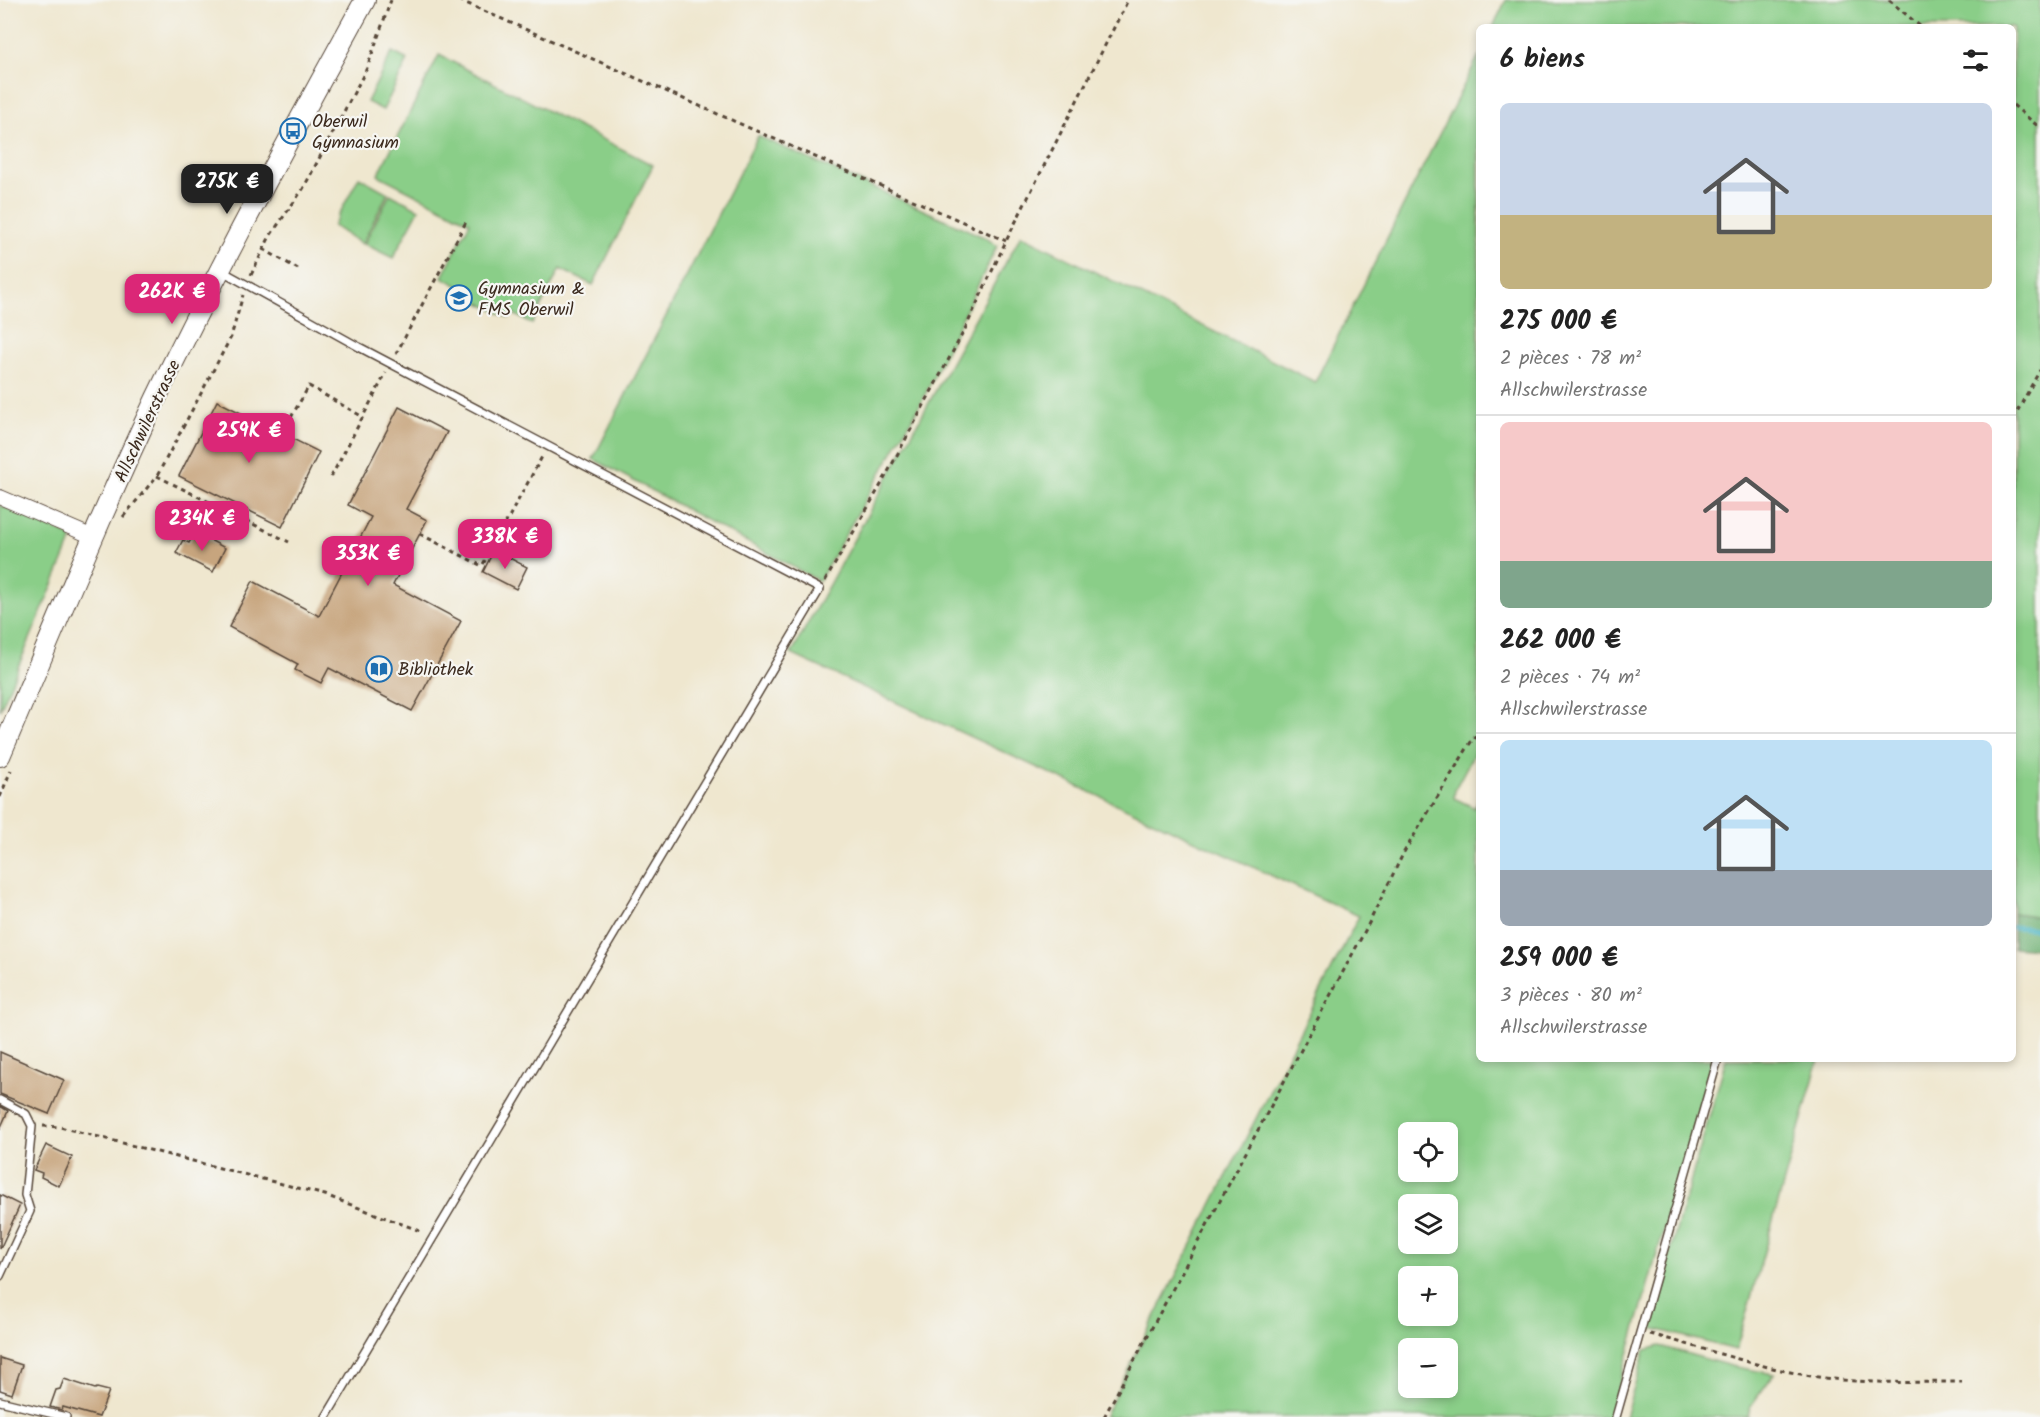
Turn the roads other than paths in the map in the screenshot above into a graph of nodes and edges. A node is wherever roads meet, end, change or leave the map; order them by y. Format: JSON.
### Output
{"nodes":[{"id":1,"x":365,"y":0,"type":"edge"},
{"id":2,"x":220,"y":270,"type":"junction"},
{"id":3,"x":0,"y":497,"type":"edge"},
{"id":4,"x":93,"y":537,"type":"junction"},
{"id":5,"x":0,"y":756,"type":"edge"},
{"id":6,"x":1717,"y":1062,"type":"edge"},
{"id":7,"x":0,"y":1100,"type":"edge"},
{"id":8,"x":0,"y":1276,"type":"edge"},
{"id":9,"x":0,"y":1401,"type":"edge"},
{"id":10,"x":66,"y":1417,"type":"edge"},
{"id":11,"x":326,"y":1417,"type":"edge"},
{"id":12,"x":1616,"y":1417,"type":"edge"}],
"edges":[{"from":1,"to":2,"type":"street","name":"Allschwilerstrasse"},
{"from":2,"to":4,"type":"street","name":"Allschwilerstrasse"},
{"from":2,"to":11,"type":"lane"},
{"from":3,"to":4,"type":"street"},
{"from":4,"to":5,"type":"street","name":"Allschwilerstrasse"},
{"from":6,"to":12,"type":"lane"},
{"from":7,"to":8,"type":"lane"},
{"from":9,"to":10,"type":"lane"}]}
